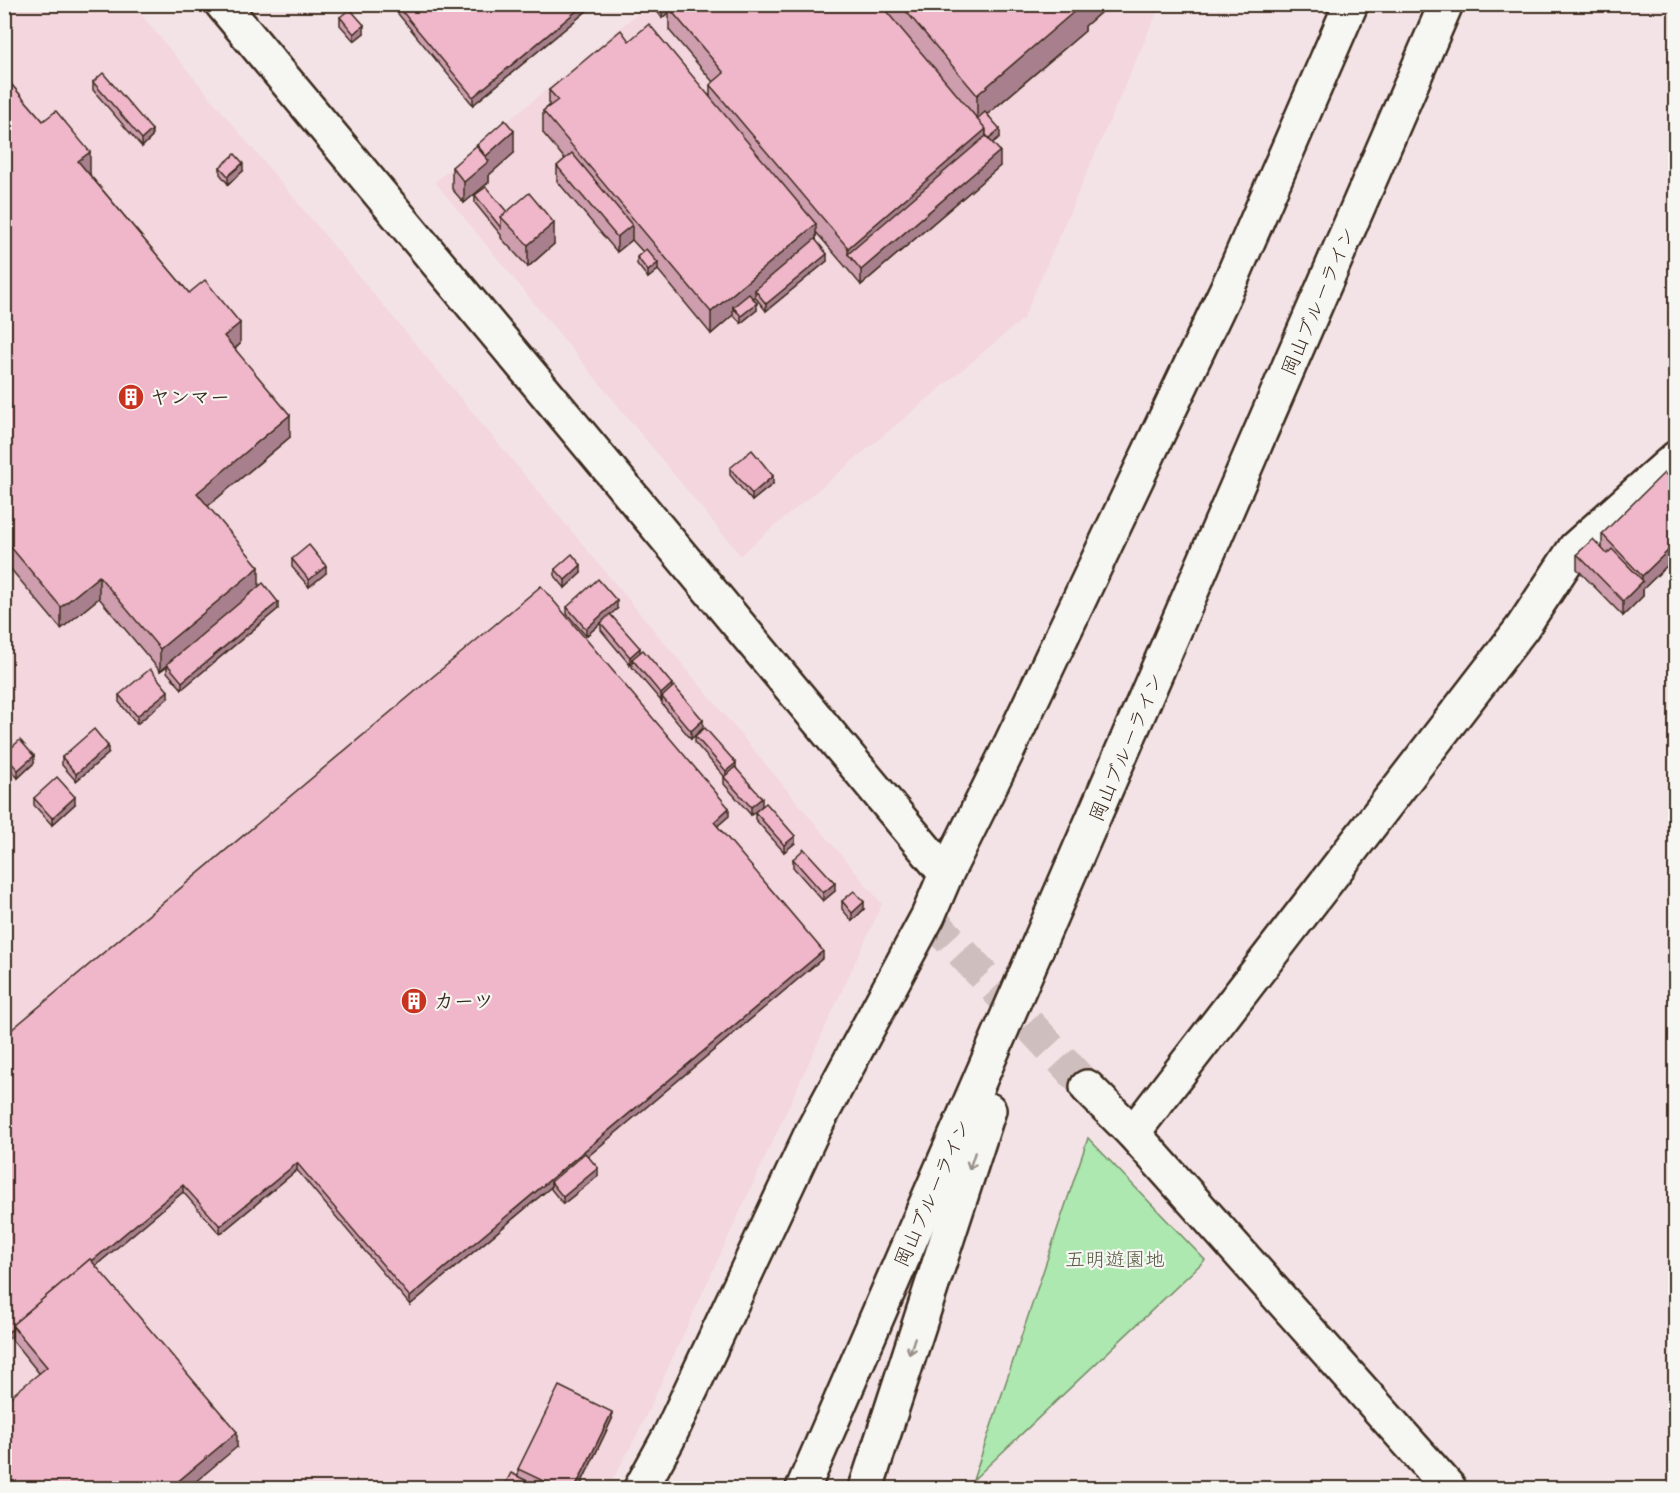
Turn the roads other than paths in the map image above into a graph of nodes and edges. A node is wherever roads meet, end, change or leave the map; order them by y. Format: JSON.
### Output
{"nodes":[{"id":1,"x":222,"y":4,"type":"edge"},
{"id":2,"x":1351,"y":4,"type":"edge"},
{"id":3,"x":1446,"y":4,"type":"edge"},
{"id":4,"x":1676,"y":458,"type":"edge"},
{"id":5,"x":946,"y":873,"type":"junction"},
{"id":6,"x":1049,"y":925,"type":"junction"},
{"id":7,"x":1087,"y":1087,"type":"tunnel mouth"},
{"id":8,"x":1133,"y":1133,"type":"junction"},
{"id":9,"x":641,"y":1488,"type":"edge"},
{"id":10,"x":803,"y":1488,"type":"edge"},
{"id":11,"x":866,"y":1488,"type":"edge"},
{"id":12,"x":1449,"y":1488,"type":"edge"}],
"edges":[{"from":1,"to":5,"type":"street"},
{"from":2,"to":5,"type":"street"},
{"from":3,"to":6,"type":"street","name":"岡山ブルーライン"},
{"from":4,"to":8,"type":"street"},
{"from":5,"to":9,"type":"street"},
{"from":6,"to":10,"type":"street","name":"岡山ブルーライン"},
{"from":6,"to":11,"type":"street","one_way":true},
{"from":7,"to":8,"type":"street"},
{"from":8,"to":12,"type":"street"}]}
